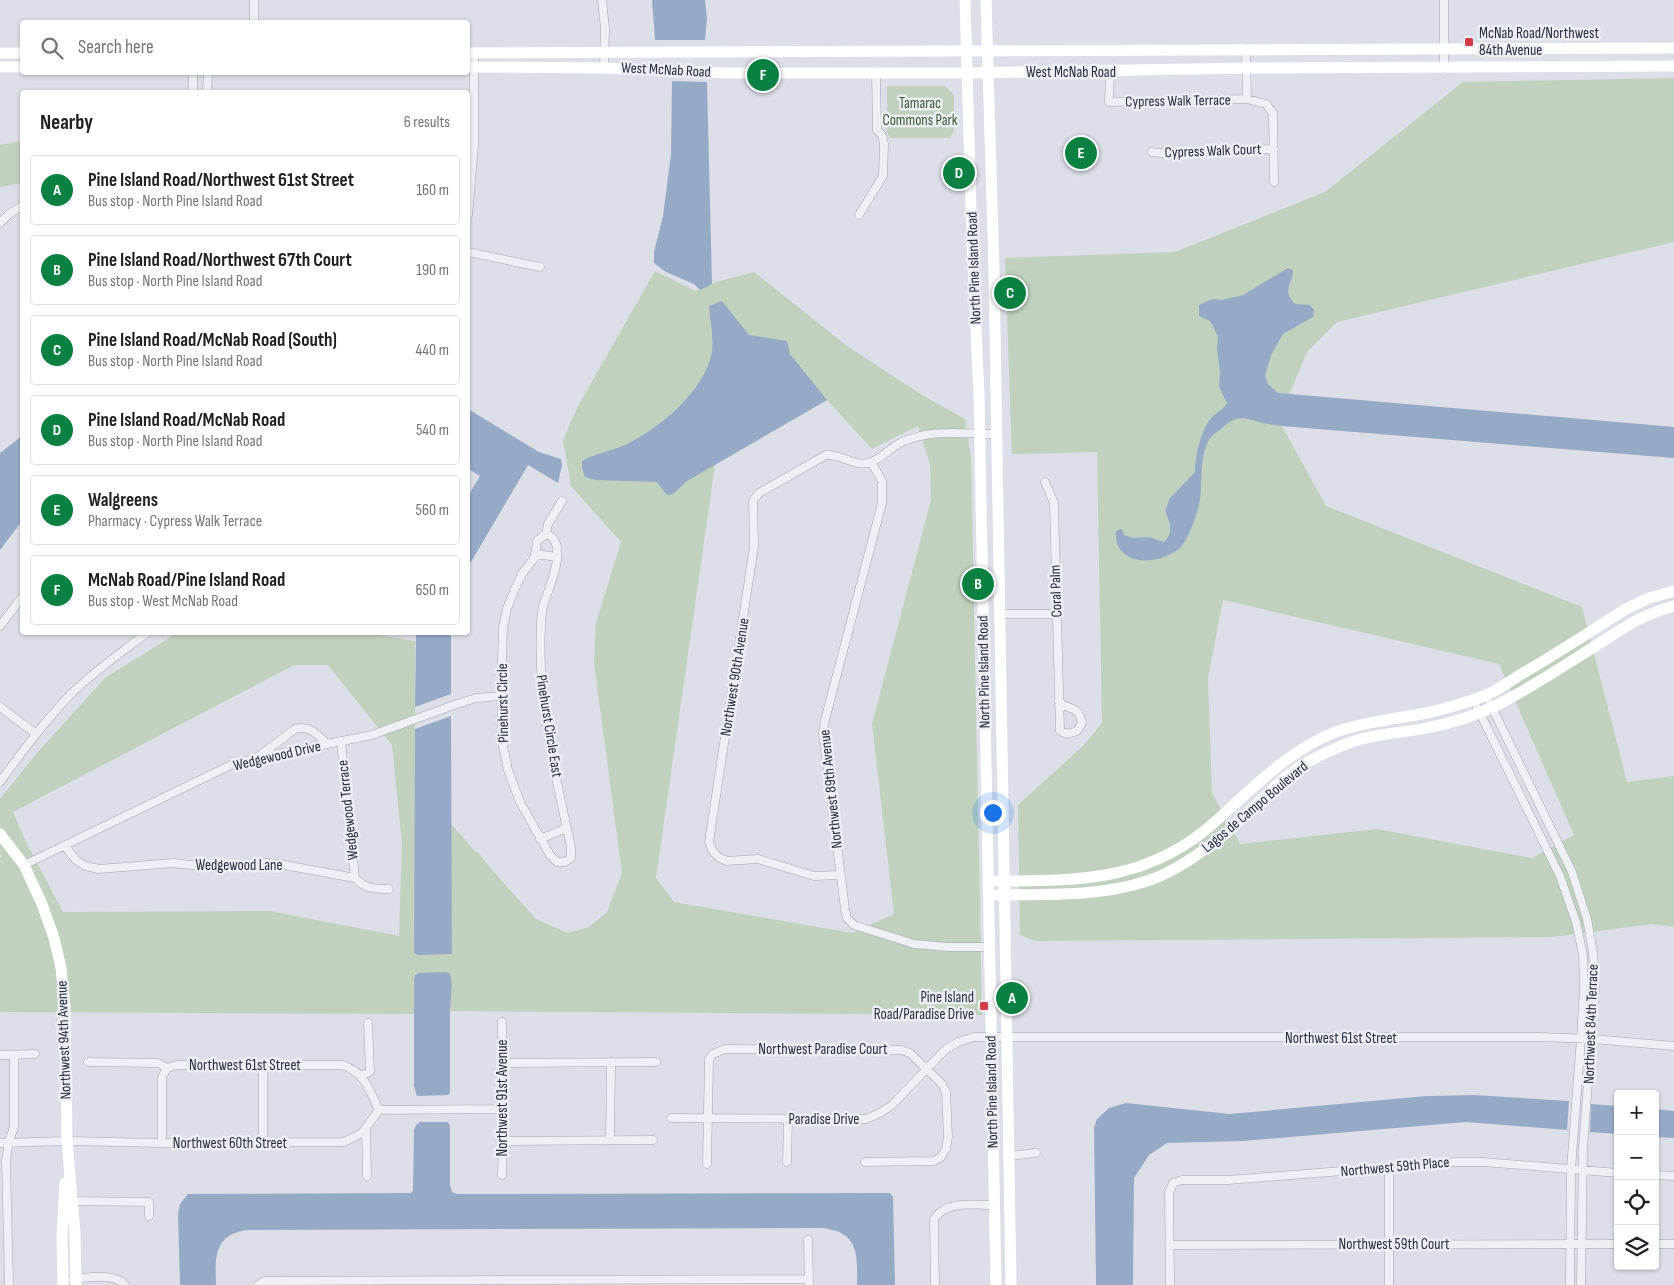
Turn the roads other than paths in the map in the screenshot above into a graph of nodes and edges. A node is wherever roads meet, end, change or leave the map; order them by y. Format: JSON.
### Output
{"nodes":[{"id":1,"x":254,"y":0,"type":"edge"},
{"id":2,"x":602,"y":0,"type":"edge"},
{"id":3,"x":965,"y":0,"type":"edge"},
{"id":4,"x":986,"y":0,"type":"edge"},
{"id":5,"x":1444,"y":0,"type":"edge"},
{"id":6,"x":254,"y":20,"type":"edge"},
{"id":7,"x":1674,"y":48,"type":"edge"},
{"id":8,"x":1246,"y":49,"type":"junction"},
{"id":9,"x":1444,"y":50,"type":"junction"},
{"id":10,"x":966,"y":51,"type":"junction"},
{"id":11,"x":988,"y":51,"type":"junction"},
{"id":12,"x":0,"y":53,"type":"edge"},
{"id":13,"x":20,"y":53,"type":"edge"},
{"id":14,"x":471,"y":53,"type":"edge"},
{"id":15,"x":604,"y":53,"type":"junction"},
{"id":16,"x":1674,"y":66,"type":"edge"},
{"id":17,"x":0,"y":67,"type":"edge"},
{"id":18,"x":20,"y":67,"type":"edge"},
{"id":19,"x":471,"y":67,"type":"edge"},
{"id":20,"x":604,"y":68,"type":"junction"},
{"id":21,"x":1247,"y":68,"type":"junction"},
{"id":22,"x":1444,"y":68,"type":"junction"},
{"id":23,"x":876,"y":72,"type":"junction"},
{"id":24,"x":989,"y":72,"type":"junction"},
{"id":25,"x":1110,"y":72,"type":"junction"},
{"id":26,"x":966,"y":73,"type":"junction"},
{"id":27,"x":193,"y":75,"type":"edge"},
{"id":28,"x":208,"y":75,"type":"edge"},
{"id":29,"x":193,"y":90,"type":"edge"},
{"id":30,"x":207,"y":90,"type":"edge"},
{"id":31,"x":1247,"y":99,"type":"junction"},
{"id":32,"x":1274,"y":149,"type":"junction"},
{"id":33,"x":1152,"y":152,"type":"dead end"},
{"id":34,"x":1274,"y":182,"type":"dead end"},
{"id":35,"x":470,"y":192,"type":"edge"},
{"id":36,"x":20,"y":207,"type":"edge"},
{"id":37,"x":859,"y":215,"type":"dead end"},
{"id":38,"x":0,"y":223,"type":"edge"},
{"id":39,"x":470,"y":252,"type":"edge"},
{"id":40,"x":540,"y":267,"type":"dead end"},
{"id":41,"x":980,"y":434,"type":"junction"},
{"id":42,"x":996,"y":434,"type":"junction"},
{"id":43,"x":871,"y":462,"type":"junction"},
{"id":44,"x":1045,"y":482,"type":"dead end"},
{"id":45,"x":562,"y":501,"type":"dead end"},
{"id":46,"x":546,"y":534,"type":"junction"},
{"id":47,"x":535,"y":554,"type":"junction"},
{"id":48,"x":557,"y":557,"type":"junction"},
{"id":49,"x":1674,"y":591,"type":"edge"},
{"id":50,"x":20,"y":600,"type":"edge"},
{"id":51,"x":1674,"y":606,"type":"edge"},
{"id":52,"x":999,"y":614,"type":"junction"},
{"id":53,"x":1056,"y":614,"type":"junction"},
{"id":54,"x":0,"y":626,"type":"edge"},
{"id":55,"x":144,"y":635,"type":"edge"},
{"id":56,"x":1486,"y":695,"type":"junction"},
{"id":57,"x":501,"y":696,"type":"junction"},
{"id":58,"x":1473,"y":699,"type":"junction"},
{"id":59,"x":1059,"y":701,"type":"dead end"},
{"id":60,"x":0,"y":707,"type":"edge"},
{"id":61,"x":1492,"y":708,"type":"junction"},
{"id":62,"x":1480,"y":712,"type":"junction"},
{"id":63,"x":36,"y":734,"type":"junction"},
{"id":64,"x":341,"y":741,"type":"junction"},
{"id":65,"x":327,"y":744,"type":"junction"},
{"id":66,"x":257,"y":758,"type":"junction"},
{"id":67,"x":0,"y":782,"type":"edge"},
{"id":68,"x":567,"y":828,"type":"junction"},
{"id":69,"x":0,"y":834,"type":"edge"},
{"id":70,"x":540,"y":839,"type":"junction"},
{"id":71,"x":64,"y":845,"type":"junction"},
{"id":72,"x":565,"y":862,"type":"joint"},
{"id":73,"x":24,"y":864,"type":"junction"},
{"id":74,"x":840,"y":875,"type":"junction"},
{"id":75,"x":355,"y":878,"type":"junction"},
{"id":76,"x":987,"y":882,"type":"junction"},
{"id":77,"x":1004,"y":882,"type":"junction"},
{"id":78,"x":389,"y":889,"type":"dead end"},
{"id":79,"x":988,"y":895,"type":"junction"},
{"id":80,"x":1004,"y":895,"type":"junction"},
{"id":81,"x":989,"y":947,"type":"junction"},
{"id":82,"x":502,"y":1022,"type":"dead end"},
{"id":83,"x":368,"y":1023,"type":"dead end"},
{"id":84,"x":992,"y":1037,"type":"junction"},
{"id":85,"x":1007,"y":1038,"type":"junction"},
{"id":86,"x":1581,"y":1039,"type":"junction"},
{"id":87,"x":1592,"y":1039,"type":"junction"},
{"id":88,"x":1674,"y":1046,"type":"edge"},
{"id":89,"x":35,"y":1054,"type":"dead end"},
{"id":90,"x":0,"y":1055,"type":"edge"},
{"id":91,"x":14,"y":1055,"type":"junction"},
{"id":92,"x":88,"y":1062,"type":"dead end"},
{"id":93,"x":611,"y":1062,"type":"junction"},
{"id":94,"x":656,"y":1062,"type":"dead end"},
{"id":95,"x":502,"y":1063,"type":"junction"},
{"id":96,"x":263,"y":1065,"type":"junction"},
{"id":97,"x":167,"y":1068,"type":"junction"},
{"id":98,"x":926,"y":1070,"type":"junction"},
{"id":99,"x":362,"y":1076,"type":"junction"},
{"id":100,"x":502,"y":1109,"type":"junction"},
{"id":101,"x":379,"y":1110,"type":"junction"},
{"id":102,"x":671,"y":1118,"type":"dead end"},
{"id":103,"x":709,"y":1119,"type":"junction"},
{"id":104,"x":788,"y":1119,"type":"junction"},
{"id":105,"x":366,"y":1127,"type":"junction"},
{"id":106,"x":610,"y":1140,"type":"junction"},
{"id":107,"x":653,"y":1140,"type":"dead end"},
{"id":108,"x":67,"y":1141,"type":"junction"},
{"id":109,"x":503,"y":1141,"type":"junction"},
{"id":110,"x":0,"y":1142,"type":"edge"},
{"id":111,"x":9,"y":1142,"type":"junction"},
{"id":112,"x":162,"y":1143,"type":"junction"},
{"id":113,"x":262,"y":1143,"type":"junction"},
{"id":114,"x":1036,"y":1153,"type":"dead end"},
{"id":115,"x":1010,"y":1156,"type":"junction"},
{"id":116,"x":787,"y":1162,"type":"dead end"},
{"id":117,"x":865,"y":1162,"type":"dead end"},
{"id":118,"x":708,"y":1164,"type":"dead end"},
{"id":119,"x":1389,"y":1168,"type":"junction"},
{"id":120,"x":1571,"y":1169,"type":"junction"},
{"id":121,"x":1583,"y":1170,"type":"junction"},
{"id":122,"x":1614,"y":1172,"type":"edge"},
{"id":123,"x":502,"y":1174,"type":"dead end"},
{"id":124,"x":1659,"y":1175,"type":"edge"},
{"id":125,"x":368,"y":1176,"type":"dead end"},
{"id":126,"x":1674,"y":1176,"type":"edge"},
{"id":127,"x":72,"y":1201,"type":"junction"},
{"id":128,"x":994,"y":1205,"type":"junction"},
{"id":129,"x":149,"y":1216,"type":"dead end"},
{"id":130,"x":3,"y":1217,"type":"edge"},
{"id":131,"x":808,"y":1240,"type":"dead end"},
{"id":132,"x":1389,"y":1244,"type":"junction"},
{"id":133,"x":1571,"y":1244,"type":"junction"},
{"id":134,"x":1581,"y":1244,"type":"junction"},
{"id":135,"x":1614,"y":1244,"type":"edge"},
{"id":136,"x":1659,"y":1244,"type":"edge"},
{"id":137,"x":1674,"y":1244,"type":"edge"},
{"id":138,"x":1171,"y":1245,"type":"junction"},
{"id":139,"x":6,"y":1282,"type":"edge"},
{"id":140,"x":63,"y":1282,"type":"edge"},
{"id":141,"x":76,"y":1282,"type":"edge"},
{"id":142,"x":642,"y":1282,"type":"edge"},
{"id":143,"x":809,"y":1282,"type":"edge"},
{"id":144,"x":330,"y":1283,"type":"edge"},
{"id":145,"x":403,"y":1283,"type":"edge"},
{"id":146,"x":258,"y":1284,"type":"edge"},
{"id":147,"x":125,"y":1285,"type":"edge"},
{"id":148,"x":935,"y":1285,"type":"edge"},
{"id":149,"x":996,"y":1285,"type":"edge"},
{"id":150,"x":1012,"y":1285,"type":"edge"},
{"id":151,"x":1170,"y":1285,"type":"edge"},
{"id":152,"x":1389,"y":1285,"type":"edge"},
{"id":153,"x":1570,"y":1285,"type":"edge"},
{"id":154,"x":1581,"y":1285,"type":"edge"}],
"edges":[{"from":1,"to":6,"type":"street"},
{"from":2,"to":15,"type":"street"},
{"from":3,"to":10,"type":"main road","name":"North Pine Island Road"},
{"from":4,"to":11,"type":"main road","name":"North Pine Island Road"},
{"from":5,"to":9,"type":"street"},
{"from":7,"to":9,"type":"main road","name":"West McNab Road"},
{"from":8,"to":9,"type":"main road","name":"West McNab Road"},
{"from":8,"to":11,"type":"main road","name":"West McNab Road"},
{"from":8,"to":21,"type":"street","name":"Cypress Walk Terrace"},
{"from":9,"to":22,"type":"street"},
{"from":10,"to":11,"type":"main road","name":"West McNab Road"},
{"from":10,"to":15,"type":"main road","name":"West McNab Road"},
{"from":10,"to":26,"type":"main road","name":"North Pine Island Road"},
{"from":11,"to":24,"type":"main road","name":"North Pine Island Road"},
{"from":12,"to":13,"type":"main road"},
{"from":14,"to":15,"type":"main road","name":"West McNab Road"},
{"from":14,"to":19,"type":"street"},
{"from":15,"to":20,"type":"street"},
{"from":16,"to":22,"type":"main road","name":"West McNab Road"},
{"from":17,"to":18,"type":"main road"},
{"from":19,"to":20,"type":"main road","name":"West McNab Road"},
{"from":19,"to":35,"type":"street"},
{"from":20,"to":23,"type":"main road","name":"West McNab Road"},
{"from":21,"to":22,"type":"main road","name":"West McNab Road"},
{"from":21,"to":25,"type":"main road","name":"West McNab Road"},
{"from":21,"to":31,"type":"street","name":"Cypress Walk Terrace"},
{"from":23,"to":26,"type":"main road","name":"West McNab Road"},
{"from":23,"to":37,"type":"street"},
{"from":24,"to":25,"type":"main road","name":"West McNab Road"},
{"from":24,"to":26,"type":"main road","name":"West McNab Road"},
{"from":24,"to":42,"type":"main road","name":"North Pine Island Road"},
{"from":25,"to":31,"type":"street","name":"Cypress Walk Terrace"},
{"from":26,"to":41,"type":"main road","name":"North Pine Island Road"},
{"from":27,"to":29,"type":"street"},
{"from":28,"to":30,"type":"street"},
{"from":31,"to":32,"type":"street","name":"Cypress Walk Terrace"},
{"from":32,"to":33,"type":"street","name":"Cypress Walk Court"},
{"from":32,"to":34,"type":"street","name":"Cypress Walk Terrace"},
{"from":36,"to":38,"type":"street"},
{"from":39,"to":40,"type":"street"},
{"from":41,"to":42,"type":"street"},
{"from":41,"to":43,"type":"street"},
{"from":41,"to":76,"type":"main road","name":"North Pine Island Road"},
{"from":42,"to":52,"type":"main road","name":"North Pine Island Road"},
{"from":43,"to":74,"type":"street","name":"Northwest 89th Avenue"},
{"from":43,"to":74,"type":"street","name":"Northwest 90th Avenue"},
{"from":44,"to":53,"type":"street","name":"Coral Palm"},
{"from":45,"to":46,"type":"street","name":"Pinehurst Circle"},
{"from":46,"to":47,"type":"street","name":"Pinehurst Circle"},
{"from":46,"to":48,"type":"street"},
{"from":47,"to":48,"type":"street"},
{"from":47,"to":57,"type":"street","name":"Pinehurst Circle"},
{"from":48,"to":68,"type":"street","name":"Pinehurst Circle East"},
{"from":49,"to":56,"type":"main road","name":"Lagos de Campo Boulevard"},
{"from":50,"to":54,"type":"street"},
{"from":51,"to":61,"type":"main road","name":"Lagos de Campo Boulevard"},
{"from":52,"to":53,"type":"street"},
{"from":52,"to":77,"type":"main road","name":"North Pine Island Road"},
{"from":53,"to":59,"type":"street","name":"Coral Palm"},
{"from":55,"to":63,"type":"street"},
{"from":56,"to":58,"type":"main road","name":"Lagos de Campo Boulevard"},
{"from":56,"to":61,"type":"street","name":"Northwest 84th Terrace"},
{"from":57,"to":64,"type":"street","name":"Wedgewood Drive"},
{"from":57,"to":70,"type":"street","name":"Pinehurst Circle"},
{"from":58,"to":62,"type":"street","name":"Northwest 84th Terrace"},
{"from":58,"to":77,"type":"main road","name":"Lagos de Campo Boulevard"},
{"from":60,"to":63,"type":"street"},
{"from":61,"to":62,"type":"main road","name":"Lagos de Campo Boulevard"},
{"from":61,"to":87,"type":"street","name":"Northwest 84th Terrace"},
{"from":62,"to":80,"type":"main road","name":"Lagos de Campo Boulevard"},
{"from":62,"to":86,"type":"street","name":"Northwest 84th Terrace"},
{"from":63,"to":67,"type":"street"},
{"from":64,"to":65,"type":"street","name":"Wedgewood Drive"},
{"from":64,"to":75,"type":"street","name":"Wedgewood Terrace"},
{"from":65,"to":66,"type":"street","name":"Wedgewood Drive"},
{"from":65,"to":66,"type":"street"},
{"from":66,"to":71,"type":"street","name":"Wedgewood Drive"},
{"from":68,"to":70,"type":"street"},
{"from":68,"to":72,"type":"street","name":"Pinehurst Circle East"},
{"from":69,"to":73,"type":"main road","name":"Northwest 94th Avenue"},
{"from":70,"to":72,"type":"street","name":"Pinehurst Circle"},
{"from":71,"to":73,"type":"street","name":"Wedgewood Drive"},
{"from":71,"to":75,"type":"street","name":"Wedgewood Lane"},
{"from":73,"to":108,"type":"main road","name":"Northwest 94th Avenue"},
{"from":74,"to":81,"type":"street","name":"Northwest 89th Avenue"},
{"from":75,"to":78,"type":"street","name":"Wedgewood Lane"},
{"from":76,"to":77,"type":"main road","name":"Lagos de Campo Boulevard"},
{"from":76,"to":79,"type":"main road","name":"North Pine Island Road"},
{"from":77,"to":80,"type":"main road","name":"North Pine Island Road"},
{"from":79,"to":80,"type":"main road","name":"Lagos de Campo Boulevard"},
{"from":79,"to":81,"type":"main road","name":"North Pine Island Road"},
{"from":80,"to":85,"type":"main road","name":"North Pine Island Road"},
{"from":81,"to":84,"type":"main road","name":"North Pine Island Road"},
{"from":82,"to":95,"type":"street","name":"Northwest 91st Avenue"},
{"from":83,"to":99,"type":"street"},
{"from":84,"to":85,"type":"street","name":"Paradise Drive"},
{"from":84,"to":98,"type":"street","name":"Paradise Drive"},
{"from":84,"to":128,"type":"main road","name":"North Pine Island Road"},
{"from":85,"to":86,"type":"street","name":"Northwest 61st Street"},
{"from":85,"to":115,"type":"main road","name":"North Pine Island Road"},
{"from":86,"to":87,"type":"street","name":"Northwest 61st Street"},
{"from":86,"to":120,"type":"street","name":"Northwest 84th Terrace"},
{"from":87,"to":88,"type":"street","name":"Northwest 61st Street"},
{"from":87,"to":121,"type":"street","name":"Northwest 84th Terrace"},
{"from":89,"to":91,"type":"street"},
{"from":90,"to":91,"type":"street"},
{"from":91,"to":111,"type":"street"},
{"from":92,"to":97,"type":"street","name":"Northwest 61st Street"},
{"from":93,"to":94,"type":"street"},
{"from":93,"to":95,"type":"street"},
{"from":93,"to":106,"type":"street"},
{"from":95,"to":100,"type":"street","name":"Northwest 91st Avenue"},
{"from":96,"to":97,"type":"street","name":"Northwest 61st Street"},
{"from":96,"to":99,"type":"street","name":"Northwest 61st Street"},
{"from":96,"to":113,"type":"street"},
{"from":97,"to":112,"type":"street"},
{"from":98,"to":103,"type":"street","name":"Northwest Paradise Court"},
{"from":98,"to":104,"type":"street","name":"Paradise Drive"},
{"from":98,"to":117,"type":"street","name":"Northwest Paradise Court"},
{"from":99,"to":101,"type":"street"},
{"from":100,"to":101,"type":"street"},
{"from":100,"to":109,"type":"street","name":"Northwest 91st Avenue"},
{"from":101,"to":105,"type":"street","name":"Northwest 60th Street"},
{"from":102,"to":103,"type":"street","name":"Paradise Drive"},
{"from":103,"to":104,"type":"street","name":"Paradise Drive"},
{"from":103,"to":118,"type":"street"},
{"from":104,"to":116,"type":"street"},
{"from":105,"to":113,"type":"street","name":"Northwest 60th Street"},
{"from":105,"to":125,"type":"street"},
{"from":106,"to":107,"type":"street"},
{"from":106,"to":109,"type":"street"},
{"from":108,"to":111,"type":"street","name":"Northwest 60th Street"},
{"from":108,"to":112,"type":"street","name":"Northwest 60th Street"},
{"from":108,"to":127,"type":"main road","name":"Northwest 94th Avenue"},
{"from":108,"to":140,"type":"main road","name":"Northwest 94th Avenue"},
{"from":109,"to":123,"type":"street","name":"Northwest 91st Avenue"},
{"from":110,"to":111,"type":"street","name":"Northwest 60th Street"},
{"from":111,"to":130,"type":"street"},
{"from":112,"to":113,"type":"street","name":"Northwest 60th Street"},
{"from":114,"to":115,"type":"street"},
{"from":115,"to":150,"type":"main road","name":"North Pine Island Road"},
{"from":119,"to":120,"type":"street","name":"Northwest 59th Place"},
{"from":119,"to":132,"type":"street"},
{"from":119,"to":138,"type":"street","name":"Northwest 59th Place"},
{"from":120,"to":121,"type":"street","name":"Northwest 59th Place"},
{"from":120,"to":133,"type":"street","name":"Northwest 84th Terrace"},
{"from":121,"to":122,"type":"street","name":"Northwest 59th Place"},
{"from":121,"to":134,"type":"street","name":"Northwest 84th Terrace"},
{"from":124,"to":126,"type":"street"},
{"from":127,"to":129,"type":"street"},
{"from":127,"to":141,"type":"main road","name":"Northwest 94th Avenue"},
{"from":128,"to":148,"type":"street"},
{"from":128,"to":149,"type":"main road","name":"North Pine Island Road"},
{"from":130,"to":139,"type":"street"},
{"from":131,"to":143,"type":"street"},
{"from":132,"to":133,"type":"street","name":"Northwest 59th Court"},
{"from":132,"to":138,"type":"street","name":"Northwest 59th Court"},
{"from":132,"to":152,"type":"street"},
{"from":133,"to":134,"type":"street","name":"Northwest 59th Court"},
{"from":133,"to":153,"type":"street","name":"Northwest 84th Terrace"},
{"from":134,"to":135,"type":"street","name":"Northwest 59th Court"},
{"from":134,"to":154,"type":"street","name":"Northwest 84th Terrace"},
{"from":136,"to":137,"type":"street"},
{"from":138,"to":151,"type":"street"},
{"from":140,"to":141,"type":"street"},
{"from":141,"to":147,"type":"street"},
{"from":142,"to":143,"type":"street"},
{"from":142,"to":145,"type":"street"},
{"from":144,"to":145,"type":"street"},
{"from":144,"to":146,"type":"street"}]}
